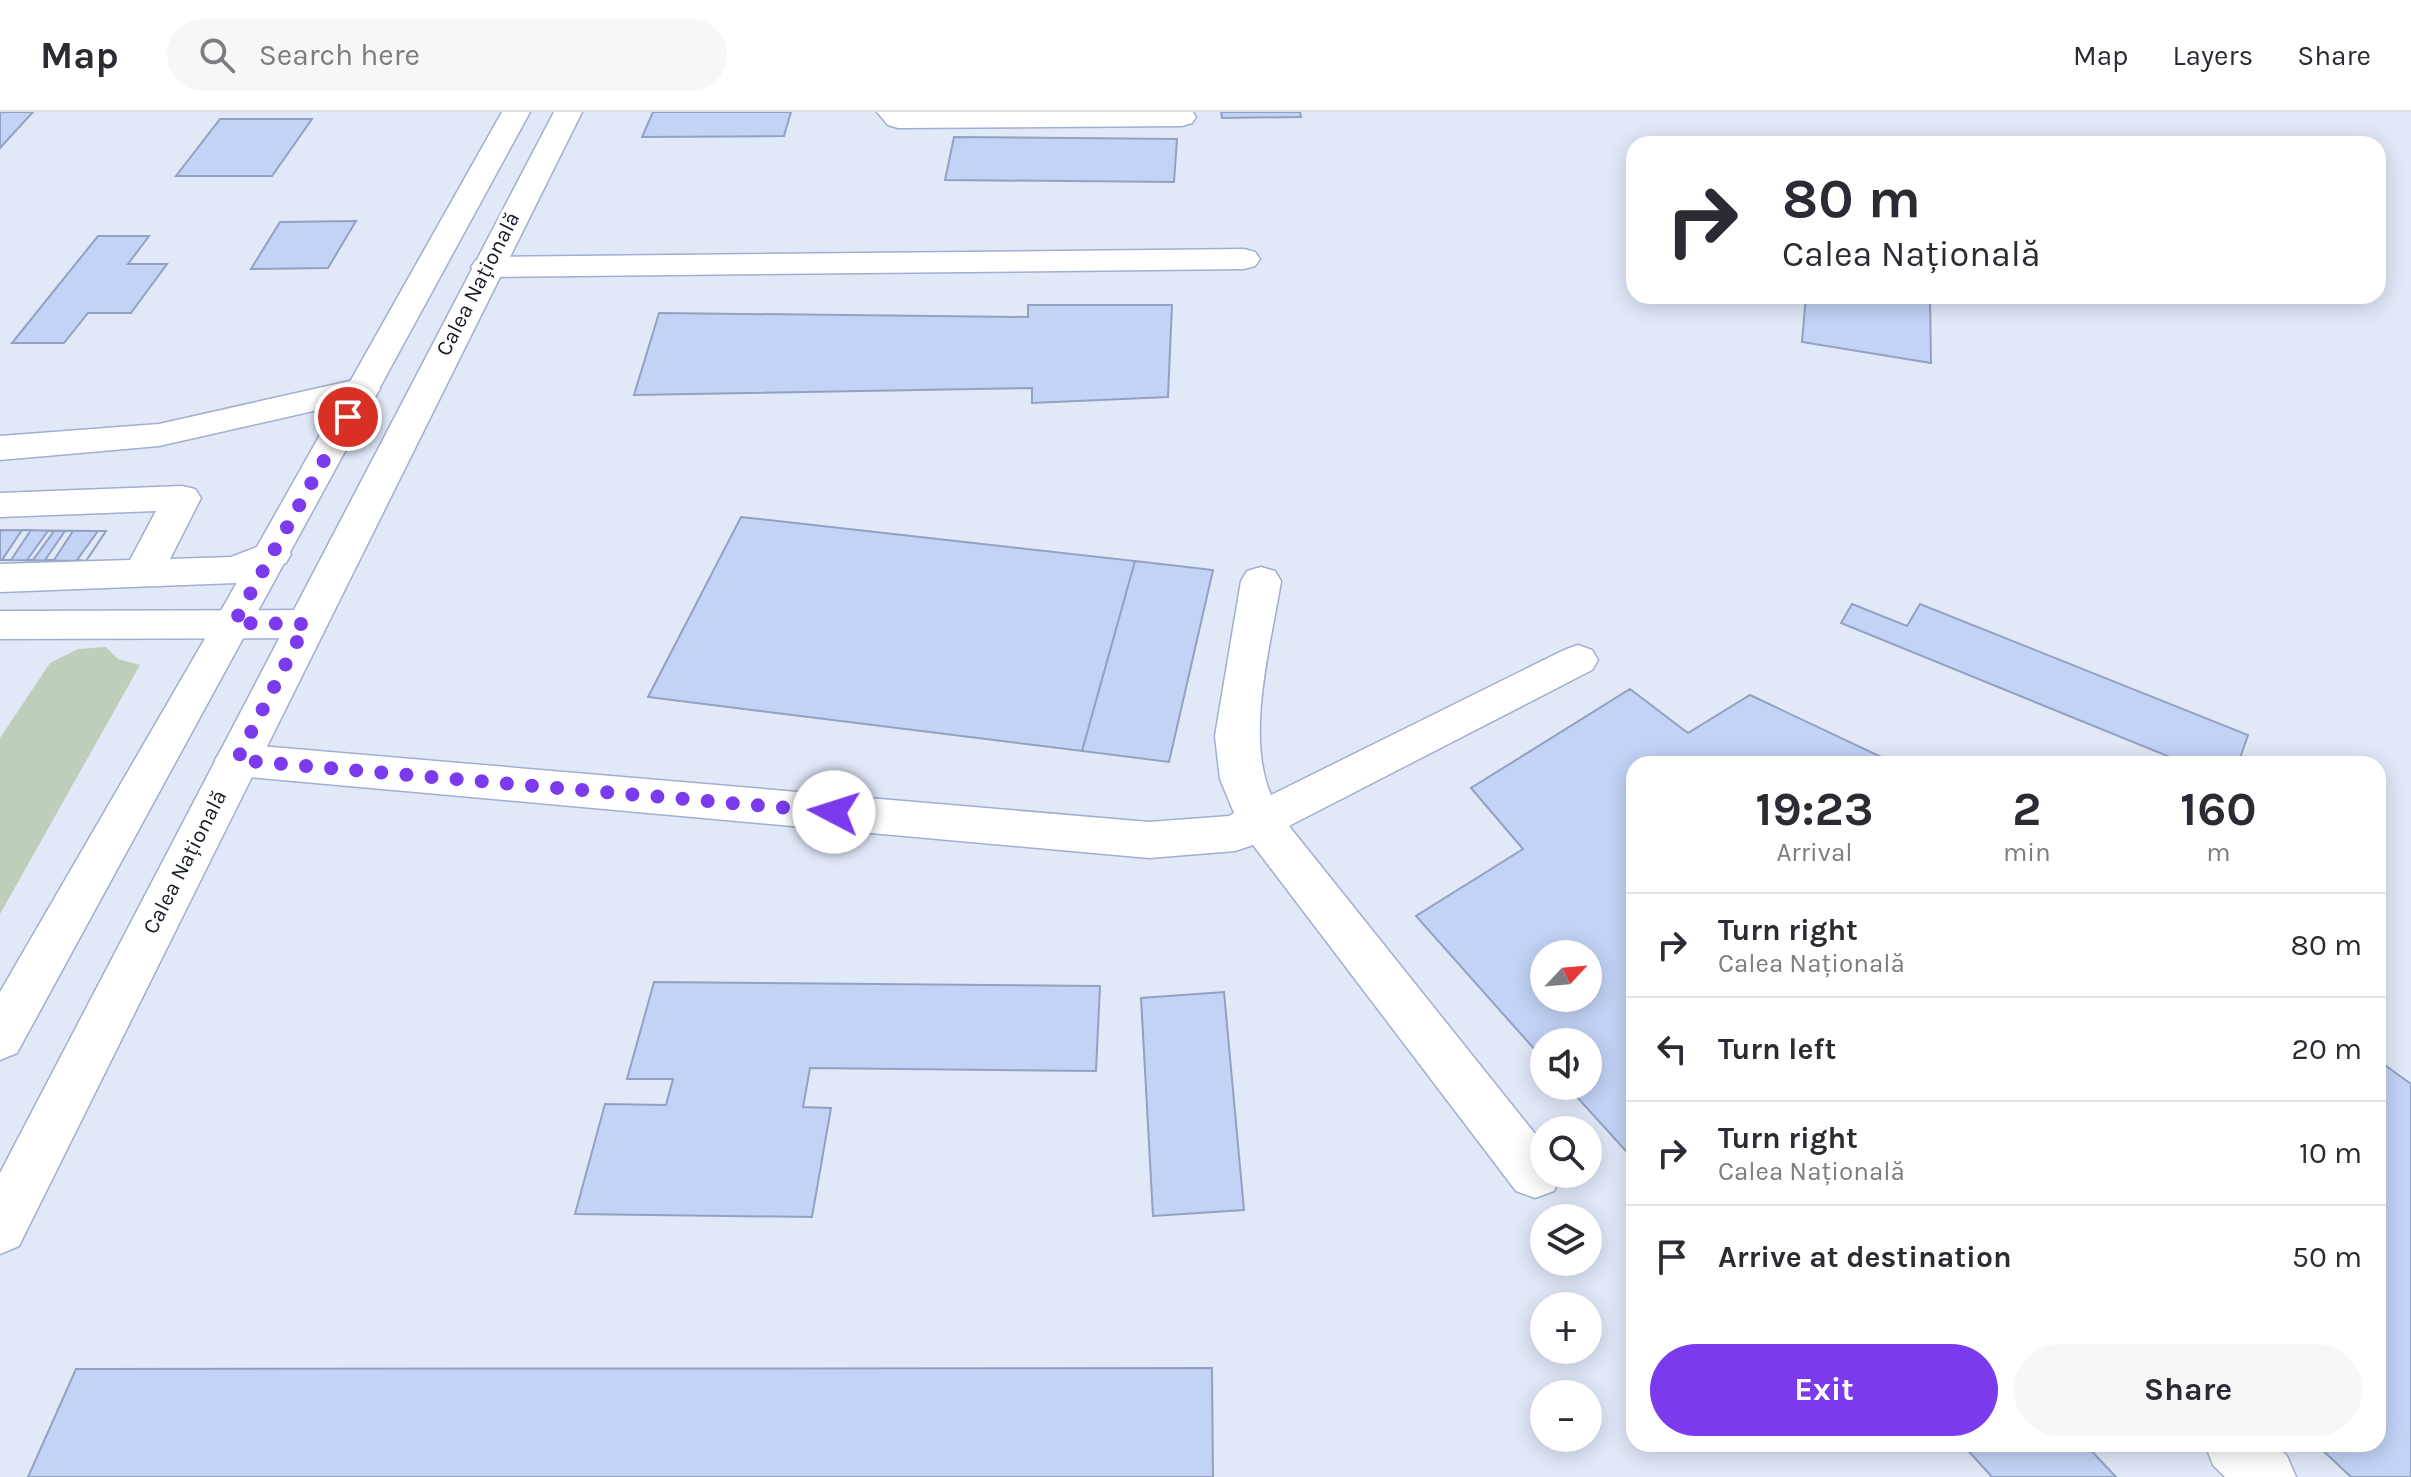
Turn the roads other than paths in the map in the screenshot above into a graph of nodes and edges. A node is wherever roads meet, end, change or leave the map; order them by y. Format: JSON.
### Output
{"nodes":[{"id":1,"x":516,"y":112,"type":"edge"},
{"id":2,"x":568,"y":112,"type":"edge"},
{"id":3,"x":891,"y":112,"type":"edge"},
{"id":4,"x":1182,"y":117,"type":"dead end"},
{"id":5,"x":1244,"y":259,"type":"dead end"},
{"id":6,"x":487,"y":267,"type":"junction"},
{"id":7,"x":363,"y":389,"type":"junction"},
{"id":8,"x":0,"y":448,"type":"edge"},
{"id":9,"x":0,"y":505,"type":"edge"},
{"id":10,"x":272,"y":554,"type":"junction"},
{"id":11,"x":144,"y":571,"type":"junction"},
{"id":12,"x":0,"y":578,"type":"edge"},
{"id":13,"x":1261,"y":581,"type":"dead end"},
{"id":14,"x":234,"y":623,"type":"junction"},
{"id":15,"x":306,"y":624,"type":"junction"},
{"id":16,"x":0,"y":625,"type":"edge"},
{"id":17,"x":1578,"y":660,"type":"dead end"},
{"id":18,"x":237,"y":760,"type":"junction"},
{"id":19,"x":1259,"y":820,"type":"junction"},
{"id":20,"x":0,"y":1038,"type":"edge"},
{"id":21,"x":1530,"y":1168,"type":"edge"},
{"id":22,"x":12,"y":1180,"type":"edge"},
{"id":23,"x":0,"y":1228,"type":"edge"},
{"id":24,"x":2242,"y":1452,"type":"edge"},
{"id":25,"x":2266,"y":1477,"type":"edge"}],
"edges":[{"from":1,"to":7,"type":"main road"},
{"from":2,"to":6,"type":"main road","name":"Calea Națională"},
{"from":3,"to":4,"type":"main road"},
{"from":5,"to":6,"type":"main road"},
{"from":6,"to":15,"type":"main road","name":"Calea Națională"},
{"from":7,"to":8,"type":"main road"},
{"from":7,"to":10,"type":"main road"},
{"from":9,"to":11,"type":"main road"},
{"from":10,"to":11,"type":"main road"},
{"from":10,"to":14,"type":"main road"},
{"from":11,"to":12,"type":"main road"},
{"from":13,"to":19,"type":"main road"},
{"from":14,"to":15,"type":"main road"},
{"from":14,"to":16,"type":"main road"},
{"from":14,"to":20,"type":"main road"},
{"from":15,"to":18,"type":"main road","name":"Calea Națională"},
{"from":17,"to":19,"type":"main road"},
{"from":18,"to":19,"type":"main road"},
{"from":18,"to":22,"type":"main road","name":"Calea Națională"},
{"from":19,"to":21,"type":"main road"},
{"from":22,"to":23,"type":"main road","name":"Calea Națională"},
{"from":24,"to":25,"type":"main road"}]}
